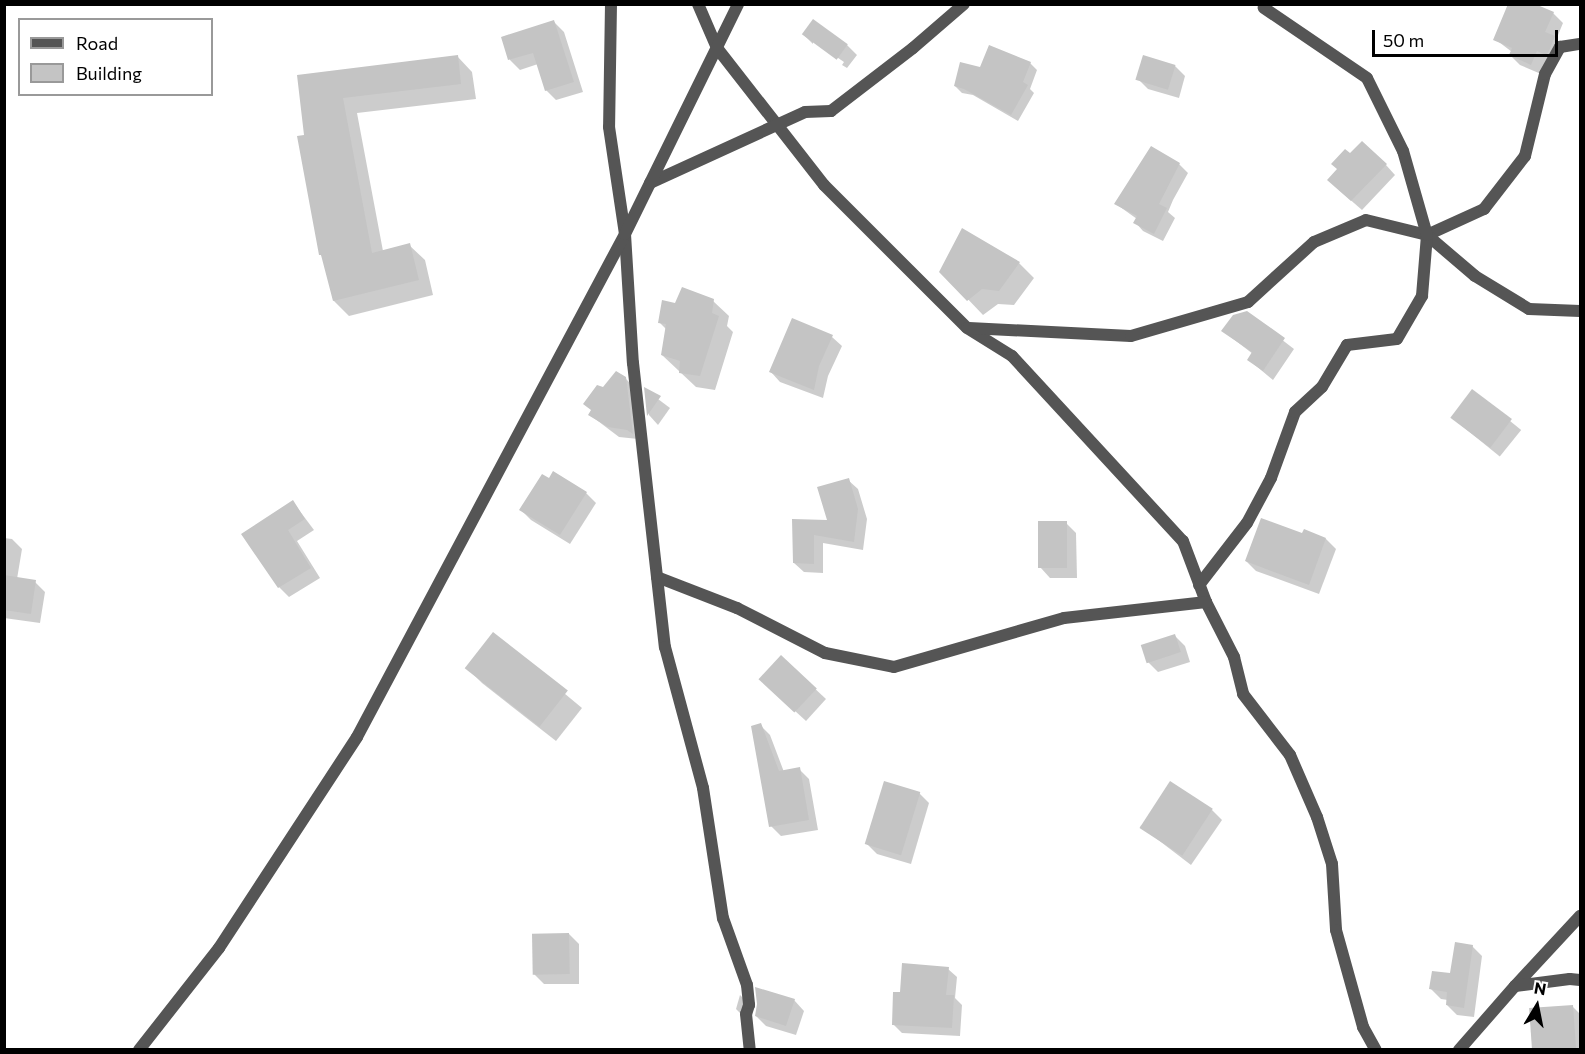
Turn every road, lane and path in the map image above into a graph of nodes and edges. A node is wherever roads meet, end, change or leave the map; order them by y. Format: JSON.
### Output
{"nodes":[{"id":1,"x":611,"y":4,"type":"edge"},
{"id":2,"x":698,"y":4,"type":"edge"},
{"id":3,"x":738,"y":4,"type":"edge"},
{"id":4,"x":964,"y":4,"type":"edge"},
{"id":5,"x":1264,"y":8,"type":"dead end"},
{"id":6,"x":1581,"y":44,"type":"edge"},
{"id":7,"x":717,"y":48,"type":"junction"},
{"id":8,"x":778,"y":123,"type":"junction"},
{"id":9,"x":650,"y":183,"type":"junction"},
{"id":10,"x":625,"y":234,"type":"junction"},
{"id":11,"x":1427,"y":235,"type":"junction"},
{"id":12,"x":1581,"y":312,"type":"edge"},
{"id":13,"x":967,"y":328,"type":"junction"},
{"id":14,"x":657,"y":577,"type":"junction"},
{"id":15,"x":1199,"y":585,"type":"junction"},
{"id":16,"x":1206,"y":602,"type":"junction"},
{"id":17,"x":1581,"y":916,"type":"edge"},
{"id":18,"x":1581,"y":980,"type":"edge"},
{"id":19,"x":1515,"y":986,"type":"junction"},
{"id":20,"x":139,"y":1050,"type":"edge"},
{"id":21,"x":750,"y":1050,"type":"edge"},
{"id":22,"x":1376,"y":1050,"type":"edge"},
{"id":23,"x":1459,"y":1050,"type":"edge"}],
"edges":[{"from":1,"to":10,"type":"street"},
{"from":2,"to":7,"type":"street"},
{"from":3,"to":7,"type":"street"},
{"from":4,"to":8,"type":"street"},
{"from":5,"to":11,"type":"street"},
{"from":6,"to":11,"type":"street"},
{"from":7,"to":8,"type":"street"},
{"from":7,"to":9,"type":"street"},
{"from":8,"to":9,"type":"street"},
{"from":8,"to":13,"type":"street"},
{"from":9,"to":10,"type":"street"},
{"from":10,"to":14,"type":"street"},
{"from":10,"to":20,"type":"street"},
{"from":11,"to":12,"type":"street"},
{"from":11,"to":13,"type":"street"},
{"from":11,"to":15,"type":"street"},
{"from":13,"to":15,"type":"street"},
{"from":14,"to":16,"type":"street"},
{"from":14,"to":21,"type":"street"},
{"from":15,"to":16,"type":"street"},
{"from":16,"to":22,"type":"street"},
{"from":17,"to":19,"type":"street"},
{"from":18,"to":19,"type":"street"},
{"from":19,"to":23,"type":"street"}]}
